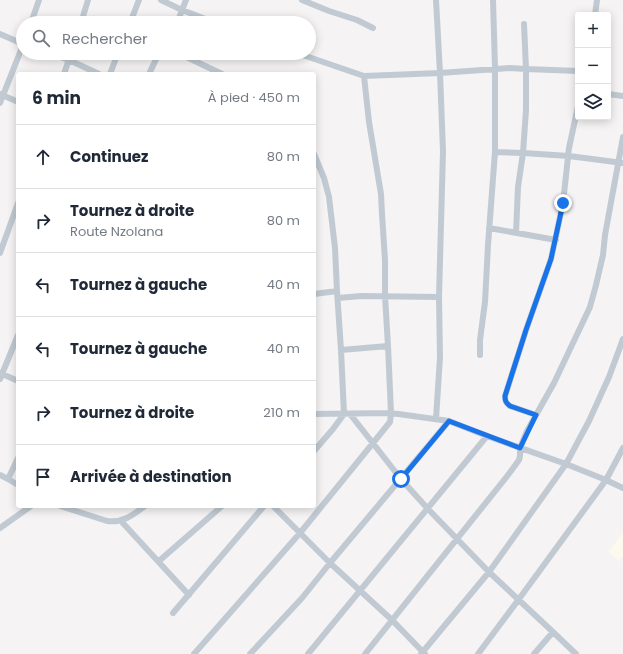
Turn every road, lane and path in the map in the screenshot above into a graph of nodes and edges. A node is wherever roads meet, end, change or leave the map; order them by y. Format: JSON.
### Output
{"nodes":[{"id":1,"x":39,"y":0,"type":"edge"},
{"id":2,"x":88,"y":0,"type":"edge"},
{"id":3,"x":139,"y":0,"type":"edge"},
{"id":4,"x":161,"y":0,"type":"edge"},
{"id":5,"x":186,"y":0,"type":"edge"},
{"id":6,"x":302,"y":0,"type":"edge"},
{"id":7,"x":436,"y":0,"type":"edge"},
{"id":8,"x":493,"y":0,"type":"edge"},
{"id":9,"x":597,"y":0,"type":"edge"},
{"id":10,"x":182,"y":10,"type":"junction"},
{"id":11,"x":595,"y":12,"type":"edge"},
{"id":12,"x":33,"y":16,"type":"edge"},
{"id":13,"x":83,"y":16,"type":"edge"},
{"id":14,"x":133,"y":16,"type":"edge"},
{"id":15,"x":180,"y":16,"type":"edge"},
{"id":16,"x":198,"y":16,"type":"edge"},
{"id":17,"x":524,"y":24,"type":"dead end"},
{"id":18,"x":373,"y":28,"type":"dead end"},
{"id":19,"x":0,"y":34,"type":"edge"},
{"id":20,"x":16,"y":41,"type":"edge"},
{"id":21,"x":16,"y":60,"type":"edge"},
{"id":22,"x":69,"y":60,"type":"joint"},
{"id":23,"x":115,"y":60,"type":"edge"},
{"id":24,"x":155,"y":60,"type":"edge"},
{"id":25,"x":193,"y":60,"type":"edge"},
{"id":26,"x":316,"y":60,"type":"edge"},
{"id":27,"x":495,"y":68,"type":"junction"},
{"id":28,"x":526,"y":69,"type":"junction"},
{"id":29,"x":575,"y":71,"type":"edge"},
{"id":30,"x":65,"y":72,"type":"edge"},
{"id":31,"x":95,"y":72,"type":"edge"},
{"id":32,"x":111,"y":72,"type":"edge"},
{"id":33,"x":150,"y":72,"type":"edge"},
{"id":34,"x":218,"y":72,"type":"edge"},
{"id":35,"x":440,"y":73,"type":"junction"},
{"id":36,"x":364,"y":76,"type":"junction"},
{"id":37,"x":611,"y":94,"type":"edge"},
{"id":38,"x":1,"y":95,"type":"edge"},
{"id":39,"x":623,"y":96,"type":"edge"},
{"id":40,"x":16,"y":101,"type":"edge"},
{"id":41,"x":0,"y":103,"type":"edge"},
{"id":42,"x":575,"y":120,"type":"edge"},
{"id":43,"x":623,"y":137,"type":"edge"},
{"id":44,"x":496,"y":152,"type":"junction"},
{"id":45,"x":523,"y":153,"type":"junction"},
{"id":46,"x":569,"y":156,"type":"junction"},
{"id":47,"x":316,"y":159,"type":"edge"},
{"id":48,"x":621,"y":162,"type":"edge"},
{"id":49,"x":16,"y":209,"type":"edge"},
{"id":50,"x":489,"y":228,"type":"junction"},
{"id":51,"x":516,"y":233,"type":"junction"},
{"id":52,"x":556,"y":240,"type":"junction"},
{"id":53,"x":0,"y":253,"type":"edge"},
{"id":54,"x":337,"y":291,"type":"junction"},
{"id":55,"x":316,"y":294,"type":"edge"},
{"id":56,"x":385,"y":296,"type":"junction"},
{"id":57,"x":439,"y":297,"type":"junction"},
{"id":58,"x":338,"y":298,"type":"junction"},
{"id":59,"x":623,"y":339,"type":"edge"},
{"id":60,"x":16,"y":340,"type":"edge"},
{"id":61,"x":388,"y":346,"type":"junction"},
{"id":62,"x":342,"y":350,"type":"junction"},
{"id":63,"x":480,"y":355,"type":"dead end"},
{"id":64,"x":1,"y":376,"type":"edge"},
{"id":65,"x":16,"y":380,"type":"edge"},
{"id":66,"x":391,"y":413,"type":"junction"},
{"id":67,"x":316,"y":414,"type":"edge"},
{"id":68,"x":347,"y":414,"type":"junction"},
{"id":69,"x":536,"y":415,"type":"junction"},
{"id":70,"x":436,"y":420,"type":"junction"},
{"id":71,"x":449,"y":421,"type":"junction"},
{"id":72,"x":487,"y":436,"type":"junction"},
{"id":73,"x":373,"y":443,"type":"junction"},
{"id":74,"x":520,"y":448,"type":"junction"},
{"id":75,"x":623,"y":448,"type":"edge"},
{"id":76,"x":316,"y":449,"type":"edge"},
{"id":77,"x":16,"y":462,"type":"edge"},
{"id":78,"x":566,"y":464,"type":"junction"},
{"id":79,"x":0,"y":475,"type":"edge"},
{"id":80,"x":8,"y":479,"type":"junction"},
{"id":81,"x":401,"y":479,"type":"junction"},
{"id":82,"x":606,"y":480,"type":"junction"},
{"id":83,"x":16,"y":484,"type":"edge"},
{"id":84,"x":623,"y":488,"type":"edge"},
{"id":85,"x":28,"y":508,"type":"edge"},
{"id":86,"x":66,"y":508,"type":"edge"},
{"id":87,"x":142,"y":508,"type":"edge"},
{"id":88,"x":220,"y":508,"type":"edge"},
{"id":89,"x":262,"y":508,"type":"edge"},
{"id":90,"x":275,"y":508,"type":"edge"},
{"id":91,"x":428,"y":508,"type":"junction"},
{"id":92,"x":121,"y":521,"type":"junction"},
{"id":93,"x":0,"y":528,"type":"edge"},
{"id":94,"x":300,"y":533,"type":"junction"},
{"id":95,"x":457,"y":538,"type":"junction"},
{"id":96,"x":159,"y":561,"type":"junction"},
{"id":97,"x":330,"y":563,"type":"junction"},
{"id":98,"x":489,"y":572,"type":"junction"},
{"id":99,"x":360,"y":592,"type":"junction"},
{"id":100,"x":189,"y":595,"type":"junction"},
{"id":101,"x":519,"y":599,"type":"junction"},
{"id":102,"x":173,"y":613,"type":"dead end"},
{"id":103,"x":392,"y":620,"type":"junction"},
{"id":104,"x":553,"y":632,"type":"junction"},
{"id":105,"x":424,"y":653,"type":"edge"},
{"id":106,"x":194,"y":654,"type":"edge"},
{"id":107,"x":250,"y":654,"type":"edge"},
{"id":108,"x":308,"y":654,"type":"edge"},
{"id":109,"x":365,"y":654,"type":"edge"},
{"id":110,"x":478,"y":654,"type":"edge"},
{"id":111,"x":534,"y":654,"type":"edge"},
{"id":112,"x":576,"y":654,"type":"edge"}],
"edges":[{"from":1,"to":12,"type":"street"},
{"from":2,"to":13,"type":"street"},
{"from":3,"to":14,"type":"street"},
{"from":4,"to":10,"type":"street"},
{"from":5,"to":10,"type":"street"},
{"from":6,"to":18,"type":"street"},
{"from":7,"to":35,"type":"street"},
{"from":8,"to":27,"type":"street"},
{"from":9,"to":11,"type":"street"},
{"from":10,"to":15,"type":"street"},
{"from":10,"to":16,"type":"street"},
{"from":17,"to":28,"type":"street"},
{"from":19,"to":20,"type":"street"},
{"from":21,"to":38,"type":"street"},
{"from":22,"to":30,"type":"street"},
{"from":22,"to":31,"type":"street"},
{"from":23,"to":32,"type":"street"},
{"from":24,"to":33,"type":"street"},
{"from":25,"to":34,"type":"street"},
{"from":26,"to":36,"type":"street"},
{"from":27,"to":28,"type":"street"},
{"from":27,"to":35,"type":"street"},
{"from":27,"to":44,"type":"street"},
{"from":28,"to":29,"type":"street"},
{"from":28,"to":45,"type":"street"},
{"from":35,"to":36,"type":"street"},
{"from":35,"to":57,"type":"street"},
{"from":36,"to":56,"type":"street"},
{"from":37,"to":39,"type":"street"},
{"from":38,"to":40,"type":"street"},
{"from":38,"to":41,"type":"street"},
{"from":42,"to":46,"type":"street"},
{"from":43,"to":48,"type":"street"},
{"from":44,"to":45,"type":"street"},
{"from":44,"to":50,"type":"street"},
{"from":45,"to":46,"type":"street"},
{"from":45,"to":51,"type":"street"},
{"from":46,"to":48,"type":"street"},
{"from":46,"to":52,"type":"street"},
{"from":47,"to":54,"type":"street"},
{"from":48,"to":69,"type":"street"},
{"from":49,"to":53,"type":"street"},
{"from":50,"to":51,"type":"street"},
{"from":50,"to":63,"type":"street"},
{"from":51,"to":52,"type":"street"},
{"from":52,"to":69,"type":"street"},
{"from":54,"to":55,"type":"street"},
{"from":54,"to":58,"type":"street"},
{"from":56,"to":57,"type":"street"},
{"from":56,"to":58,"type":"street"},
{"from":56,"to":61,"type":"street"},
{"from":57,"to":70,"type":"street"},
{"from":58,"to":62,"type":"street"},
{"from":59,"to":78,"type":"street"},
{"from":60,"to":64,"type":"street"},
{"from":61,"to":62,"type":"street"},
{"from":61,"to":66,"type":"street"},
{"from":62,"to":68,"type":"street"},
{"from":64,"to":65,"type":"street"},
{"from":66,"to":68,"type":"street"},
{"from":66,"to":70,"type":"street"},
{"from":66,"to":73,"type":"street"},
{"from":67,"to":68,"type":"street"},
{"from":68,"to":73,"type":"street"},
{"from":68,"to":76,"type":"street"},
{"from":69,"to":74,"type":"street"},
{"from":70,"to":71,"type":"street"},
{"from":71,"to":72,"type":"street"},
{"from":71,"to":81,"type":"street"},
{"from":72,"to":74,"type":"street"},
{"from":72,"to":91,"type":"street"},
{"from":73,"to":81,"type":"street"},
{"from":73,"to":94,"type":"street"},
{"from":74,"to":78,"type":"street"},
{"from":74,"to":95,"type":"street"},
{"from":75,"to":82,"type":"street"},
{"from":77,"to":80,"type":"street"},
{"from":78,"to":82,"type":"street"},
{"from":78,"to":98,"type":"street"},
{"from":79,"to":80,"type":"street"},
{"from":80,"to":83,"type":"street"},
{"from":81,"to":91,"type":"street"},
{"from":81,"to":97,"type":"street"},
{"from":82,"to":84,"type":"street"},
{"from":82,"to":101,"type":"street"},
{"from":85,"to":93,"type":"street"},
{"from":86,"to":92,"type":"street"},
{"from":87,"to":92,"type":"street"},
{"from":88,"to":96,"type":"street"},
{"from":89,"to":100,"type":"street"},
{"from":90,"to":94,"type":"street"},
{"from":91,"to":95,"type":"street"},
{"from":91,"to":99,"type":"street"},
{"from":92,"to":96,"type":"street"},
{"from":94,"to":97,"type":"street"},
{"from":94,"to":106,"type":"street"},
{"from":95,"to":98,"type":"street"},
{"from":95,"to":103,"type":"street"},
{"from":96,"to":100,"type":"street"},
{"from":97,"to":99,"type":"street"},
{"from":97,"to":107,"type":"street"},
{"from":98,"to":101,"type":"street"},
{"from":98,"to":105,"type":"street"},
{"from":99,"to":103,"type":"street"},
{"from":99,"to":108,"type":"street"},
{"from":100,"to":102,"type":"street"},
{"from":101,"to":104,"type":"street"},
{"from":101,"to":110,"type":"street"},
{"from":103,"to":105,"type":"street"},
{"from":103,"to":109,"type":"street"},
{"from":104,"to":111,"type":"street"},
{"from":104,"to":112,"type":"street"}]}
